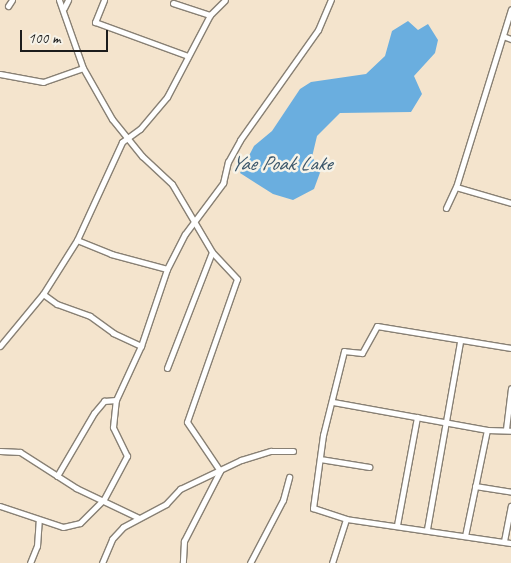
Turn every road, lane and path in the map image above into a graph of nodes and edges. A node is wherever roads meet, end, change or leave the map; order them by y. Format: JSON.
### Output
{"nodes":[{"id":1,"x":12,"y":0,"type":"edge"},
{"id":2,"x":60,"y":0,"type":"edge"},
{"id":3,"x":68,"y":0,"type":"edge"},
{"id":4,"x":104,"y":0,"type":"edge"},
{"id":5,"x":226,"y":0,"type":"edge"},
{"id":6,"x":331,"y":0,"type":"edge"},
{"id":7,"x":173,"y":3,"type":"dead end"},
{"id":8,"x":8,"y":6,"type":"dead end"},
{"id":9,"x":64,"y":8,"type":"junction"},
{"id":10,"x":511,"y":9,"type":"edge"},
{"id":11,"x":210,"y":15,"type":"junction"},
{"id":12,"x":503,"y":36,"type":"junction"},
{"id":13,"x":511,"y":39,"type":"edge"},
{"id":14,"x":188,"y":56,"type":"junction"},
{"id":15,"x":83,"y":68,"type":"junction"},
{"id":16,"x":0,"y":74,"type":"edge"},
{"id":17,"x":128,"y":138,"type":"junction"},
{"id":18,"x":456,"y":186,"type":"junction"},
{"id":19,"x":511,"y":203,"type":"edge"},
{"id":20,"x":446,"y":208,"type":"dead end"},
{"id":21,"x":195,"y":223,"type":"junction"},
{"id":22,"x":77,"y":240,"type":"junction"},
{"id":23,"x":212,"y":252,"type":"junction"},
{"id":24,"x":167,"y":269,"type":"junction"},
{"id":25,"x":43,"y":294,"type":"junction"},
{"id":26,"x":460,"y":341,"type":"junction"},
{"id":27,"x":0,"y":346,"type":"edge"},
{"id":28,"x":141,"y":346,"type":"junction"},
{"id":29,"x":511,"y":348,"type":"edge"},
{"id":30,"x":167,"y":368,"type":"dead end"},
{"id":31,"x":511,"y":388,"type":"edge"},
{"id":32,"x":116,"y":400,"type":"junction"},
{"id":33,"x":332,"y":402,"type":"junction"},
{"id":34,"x":417,"y":417,"type":"junction"},
{"id":35,"x":447,"y":422,"type":"junction"},
{"id":36,"x":487,"y":430,"type":"junction"},
{"id":37,"x":508,"y":430,"type":"edge"},
{"id":38,"x":0,"y":451,"type":"edge"},
{"id":39,"x":293,"y":452,"type":"dead end"},
{"id":40,"x":320,"y":459,"type":"junction"},
{"id":41,"x":370,"y":468,"type":"dead end"},
{"id":42,"x":220,"y":471,"type":"junction"},
{"id":43,"x":57,"y":476,"type":"junction"},
{"id":44,"x":289,"y":476,"type":"dead end"},
{"id":45,"x":475,"y":486,"type":"junction"},
{"id":46,"x":511,"y":492,"type":"edge"},
{"id":47,"x":104,"y":499,"type":"junction"},
{"id":48,"x":0,"y":506,"type":"edge"},
{"id":49,"x":511,"y":506,"type":"edge"},
{"id":50,"x":137,"y":517,"type":"junction"},
{"id":51,"x":346,"y":519,"type":"junction"},
{"id":52,"x":39,"y":520,"type":"junction"},
{"id":53,"x":397,"y":525,"type":"junction"},
{"id":54,"x":427,"y":529,"type":"junction"},
{"id":55,"x":465,"y":536,"type":"junction"},
{"id":56,"x":504,"y":541,"type":"junction"},
{"id":57,"x":511,"y":543,"type":"edge"},
{"id":58,"x":30,"y":563,"type":"edge"},
{"id":59,"x":102,"y":563,"type":"edge"},
{"id":60,"x":184,"y":563,"type":"edge"},
{"id":61,"x":250,"y":563,"type":"edge"},
{"id":62,"x":332,"y":563,"type":"edge"}],
"edges":[{"from":1,"to":8,"type":"street"},
{"from":2,"to":9,"type":"street"},
{"from":3,"to":9,"type":"street"},
{"from":4,"to":14,"type":"street"},
{"from":5,"to":11,"type":"street"},
{"from":6,"to":21,"type":"street"},
{"from":7,"to":11,"type":"street"},
{"from":9,"to":15,"type":"street"},
{"from":10,"to":12,"type":"street"},
{"from":11,"to":14,"type":"street"},
{"from":12,"to":13,"type":"street"},
{"from":12,"to":18,"type":"street"},
{"from":14,"to":17,"type":"street"},
{"from":15,"to":16,"type":"street"},
{"from":15,"to":17,"type":"street"},
{"from":17,"to":21,"type":"street"},
{"from":17,"to":22,"type":"street"},
{"from":18,"to":19,"type":"street"},
{"from":18,"to":20,"type":"street"},
{"from":21,"to":23,"type":"street"},
{"from":21,"to":24,"type":"street"},
{"from":22,"to":24,"type":"street"},
{"from":22,"to":25,"type":"street"},
{"from":23,"to":30,"type":"street"},
{"from":23,"to":42,"type":"street"},
{"from":24,"to":28,"type":"street"},
{"from":25,"to":27,"type":"street"},
{"from":25,"to":28,"type":"street"},
{"from":26,"to":29,"type":"street"},
{"from":26,"to":33,"type":"street"},
{"from":26,"to":35,"type":"street"},
{"from":28,"to":32,"type":"street"},
{"from":31,"to":37,"type":"street"},
{"from":32,"to":43,"type":"street"},
{"from":32,"to":47,"type":"street"},
{"from":33,"to":34,"type":"street"},
{"from":33,"to":40,"type":"street"},
{"from":34,"to":35,"type":"street"},
{"from":34,"to":53,"type":"street"},
{"from":35,"to":36,"type":"street"},
{"from":35,"to":54,"type":"street"},
{"from":36,"to":37,"type":"street"},
{"from":36,"to":45,"type":"street"},
{"from":38,"to":43,"type":"street"},
{"from":39,"to":42,"type":"street"},
{"from":40,"to":41,"type":"street"},
{"from":40,"to":51,"type":"street"},
{"from":42,"to":50,"type":"street"},
{"from":42,"to":60,"type":"street"},
{"from":43,"to":47,"type":"street"},
{"from":44,"to":61,"type":"street"},
{"from":45,"to":46,"type":"street"},
{"from":45,"to":55,"type":"street"},
{"from":47,"to":50,"type":"street"},
{"from":47,"to":52,"type":"street"},
{"from":48,"to":52,"type":"street"},
{"from":49,"to":56,"type":"street"},
{"from":50,"to":59,"type":"street"},
{"from":51,"to":53,"type":"street"},
{"from":51,"to":62,"type":"street"},
{"from":52,"to":58,"type":"street"},
{"from":53,"to":54,"type":"street"},
{"from":54,"to":55,"type":"street"},
{"from":55,"to":56,"type":"street"},
{"from":56,"to":57,"type":"street"}]}
